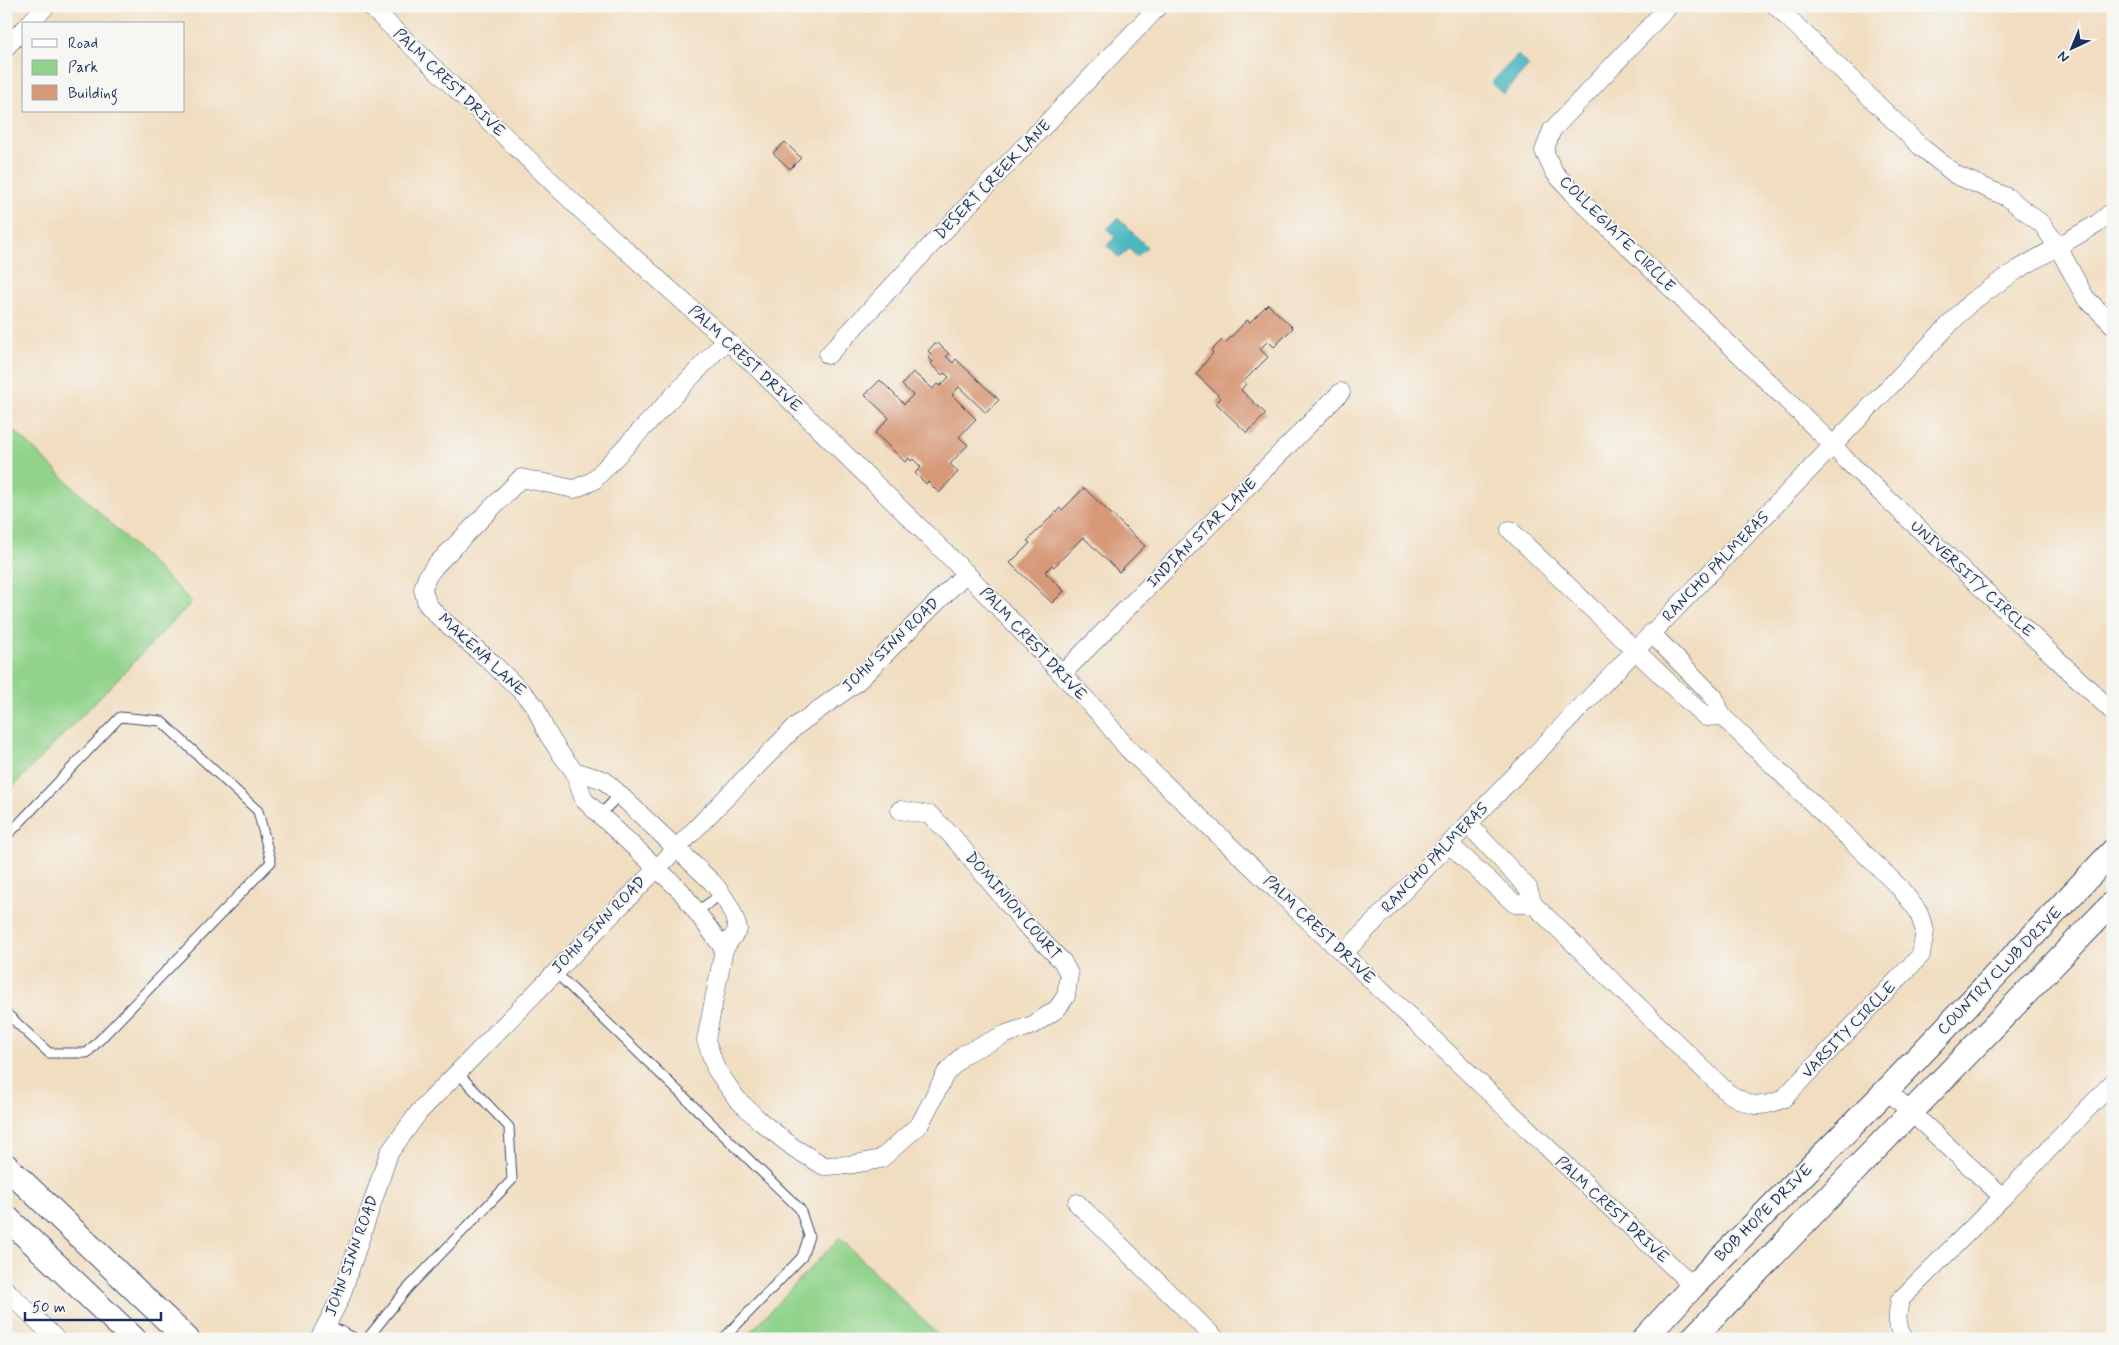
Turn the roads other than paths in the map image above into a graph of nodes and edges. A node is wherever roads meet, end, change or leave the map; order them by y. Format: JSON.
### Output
{"nodes":[{"id":1,"x":46,"y":6,"type":"edge"},
{"id":2,"x":370,"y":6,"type":"edge"},
{"id":3,"x":1159,"y":6,"type":"edge"},
{"id":4,"x":1669,"y":6,"type":"edge"},
{"id":5,"x":1776,"y":6,"type":"edge"},
{"id":6,"x":31,"y":22,"type":"edge"},
{"id":7,"x":22,"y":31,"type":"edge"},
{"id":8,"x":6,"y":47,"type":"edge"},
{"id":9,"x":2113,"y":211,"type":"edge"},
{"id":10,"x":2058,"y":247,"type":"junction"},
{"id":11,"x":2113,"y":325,"type":"edge"},
{"id":12,"x":726,"y":340,"type":"junction"},
{"id":13,"x":828,"y":355,"type":"dead end"},
{"id":14,"x":1342,"y":392,"type":"dead end"},
{"id":15,"x":1834,"y":446,"type":"junction"},
{"id":16,"x":1510,"y":530,"type":"dead end"},
{"id":17,"x":966,"y":573,"type":"junction"},
{"id":18,"x":1651,"y":633,"type":"junction"},
{"id":19,"x":1635,"y":650,"type":"junction"},
{"id":20,"x":1062,"y":674,"type":"junction"},
{"id":21,"x":1697,"y":679,"type":"junction"},
{"id":22,"x":1681,"y":695,"type":"junction"},
{"id":23,"x":2113,"y":712,"type":"edge"},
{"id":24,"x":1722,"y":716,"type":"junction"},
{"id":25,"x":574,"y":771,"type":"junction"},
{"id":26,"x":619,"y":794,"type":"junction"},
{"id":27,"x":900,"y":810,"type":"dead end"},
{"id":28,"x":600,"y":815,"type":"junction"},
{"id":29,"x":1468,"y":824,"type":"junction"},
{"id":30,"x":6,"y":837,"type":"edge"},
{"id":31,"x":1448,"y":844,"type":"junction"},
{"id":32,"x":675,"y":848,"type":"junction"},
{"id":33,"x":2113,"y":852,"type":"edge"},
{"id":34,"x":655,"y":868,"type":"junction"},
{"id":35,"x":1510,"y":870,"type":"junction"},
{"id":36,"x":1495,"y":886,"type":"junction"},
{"id":37,"x":722,"y":894,"type":"junction"},
{"id":38,"x":2113,"y":903,"type":"edge"},
{"id":39,"x":1533,"y":904,"type":"junction"},
{"id":40,"x":696,"y":912,"type":"junction"},
{"id":41,"x":724,"y":950,"type":"junction"},
{"id":42,"x":1344,"y":953,"type":"junction"},
{"id":43,"x":554,"y":971,"type":"junction"},
{"id":44,"x":6,"y":1013,"type":"edge"},
{"id":45,"x":457,"y":1072,"type":"junction"},
{"id":46,"x":2113,"y":1082,"type":"edge"},
{"id":47,"x":1886,"y":1090,"type":"junction"},
{"id":48,"x":1910,"y":1112,"type":"junction"},
{"id":49,"x":6,"y":1166,"type":"edge"},
{"id":50,"x":2003,"y":1197,"type":"junction"},
{"id":51,"x":1077,"y":1203,"type":"dead end"},
{"id":52,"x":6,"y":1217,"type":"edge"},
{"id":53,"x":1692,"y":1286,"type":"junction"},
{"id":54,"x":6,"y":1290,"type":"edge"},
{"id":55,"x":323,"y":1332,"type":"edge"},
{"id":56,"x":56,"y":1339,"type":"edge"},
{"id":57,"x":134,"y":1339,"type":"edge"},
{"id":58,"x":187,"y":1339,"type":"edge"},
{"id":59,"x":356,"y":1339,"type":"edge"},
{"id":60,"x":367,"y":1339,"type":"edge"},
{"id":61,"x":723,"y":1339,"type":"edge"},
{"id":62,"x":1216,"y":1339,"type":"edge"},
{"id":63,"x":1644,"y":1339,"type":"edge"},
{"id":64,"x":1692,"y":1339,"type":"edge"},
{"id":65,"x":1906,"y":1339,"type":"edge"}],
"edges":[{"from":1,"to":6,"type":"street"},
{"from":2,"to":12,"type":"street","name":"PALM CREST DRIVE"},
{"from":3,"to":13,"type":"street","name":"DESERT CREEK LANE"},
{"from":4,"to":15,"type":"street","name":"COLLEGIATE CIRCLE"},
{"from":5,"to":10,"type":"street"},
{"from":7,"to":8,"type":"street"},
{"from":9,"to":10,"type":"street","name":"RANCHO PALMERAS"},
{"from":10,"to":11,"type":"street"},
{"from":10,"to":15,"type":"street","name":"RANCHO PALMERAS"},
{"from":12,"to":17,"type":"street","name":"PALM CREST DRIVE"},
{"from":12,"to":25,"type":"street","name":"MAKENA LANE"},
{"from":14,"to":20,"type":"street","name":"INDIAN STAR LANE"},
{"from":15,"to":18,"type":"street","name":"RANCHO PALMERAS"},
{"from":15,"to":23,"type":"street","name":"UNIVERSITY CIRCLE"},
{"from":16,"to":19,"type":"street"},
{"from":17,"to":20,"type":"street","name":"PALM CREST DRIVE"},
{"from":17,"to":32,"type":"street","name":"JOHN SINN ROAD"},
{"from":18,"to":19,"type":"street","name":"RANCHO PALMERAS"},
{"from":18,"to":21,"type":"street","name":"VARSITY CIRCLE"},
{"from":19,"to":22,"type":"street"},
{"from":19,"to":29,"type":"street","name":"RANCHO PALMERAS"},
{"from":20,"to":42,"type":"street","name":"PALM CREST DRIVE"},
{"from":21,"to":22,"type":"street"},
{"from":21,"to":24,"type":"street","name":"VARSITY CIRCLE"},
{"from":22,"to":24,"type":"street"},
{"from":24,"to":39,"type":"street","name":"VARSITY CIRCLE"},
{"from":25,"to":26,"type":"street"},
{"from":25,"to":28,"type":"street","name":"MAKENA LANE"},
{"from":26,"to":28,"type":"lane"},
{"from":26,"to":32,"type":"street"},
{"from":27,"to":41,"type":"street","name":"DOMINION COURT"},
{"from":28,"to":34,"type":"street","name":"MAKENA LANE"},
{"from":29,"to":31,"type":"street","name":"RANCHO PALMERAS"},
{"from":29,"to":35,"type":"street","name":"VARSITY CIRCLE"},
{"from":30,"to":44,"type":"lane"},
{"from":31,"to":36,"type":"street"},
{"from":31,"to":42,"type":"street","name":"RANCHO PALMERAS"},
{"from":32,"to":34,"type":"street","name":"JOHN SINN ROAD"},
{"from":32,"to":37,"type":"street","name":"DOMINION COURT"},
{"from":33,"to":47,"type":"main road","name":"COUNTRY CLUB DRIVE"},
{"from":34,"to":40,"type":"street"},
{"from":34,"to":43,"type":"street","name":"JOHN SINN ROAD"},
{"from":35,"to":36,"type":"street"},
{"from":35,"to":39,"type":"street","name":"VARSITY CIRCLE"},
{"from":36,"to":39,"type":"street"},
{"from":37,"to":40,"type":"lane"},
{"from":37,"to":41,"type":"street","name":"DOMINION COURT"},
{"from":38,"to":48,"type":"main road","name":"COUNTRY CLUB DRIVE"},
{"from":40,"to":41,"type":"street"},
{"from":42,"to":53,"type":"street","name":"PALM CREST DRIVE"},
{"from":43,"to":45,"type":"street","name":"JOHN SINN ROAD"},
{"from":43,"to":61,"type":"lane"},
{"from":45,"to":55,"type":"street","name":"JOHN SINN ROAD"},
{"from":45,"to":60,"type":"lane"},
{"from":46,"to":50,"type":"street"},
{"from":47,"to":48,"type":"street"},
{"from":47,"to":53,"type":"main road","name":"BOB HOPE DRIVE"},
{"from":48,"to":50,"type":"street"},
{"from":48,"to":64,"type":"main road"},
{"from":49,"to":58,"type":"main road"},
{"from":50,"to":65,"type":"street"},
{"from":51,"to":62,"type":"street"},
{"from":52,"to":57,"type":"main road"},
{"from":53,"to":63,"type":"main road","name":"BOB HOPE DRIVE"},
{"from":54,"to":56,"type":"street"},
{"from":55,"to":59,"type":"lane"}]}
